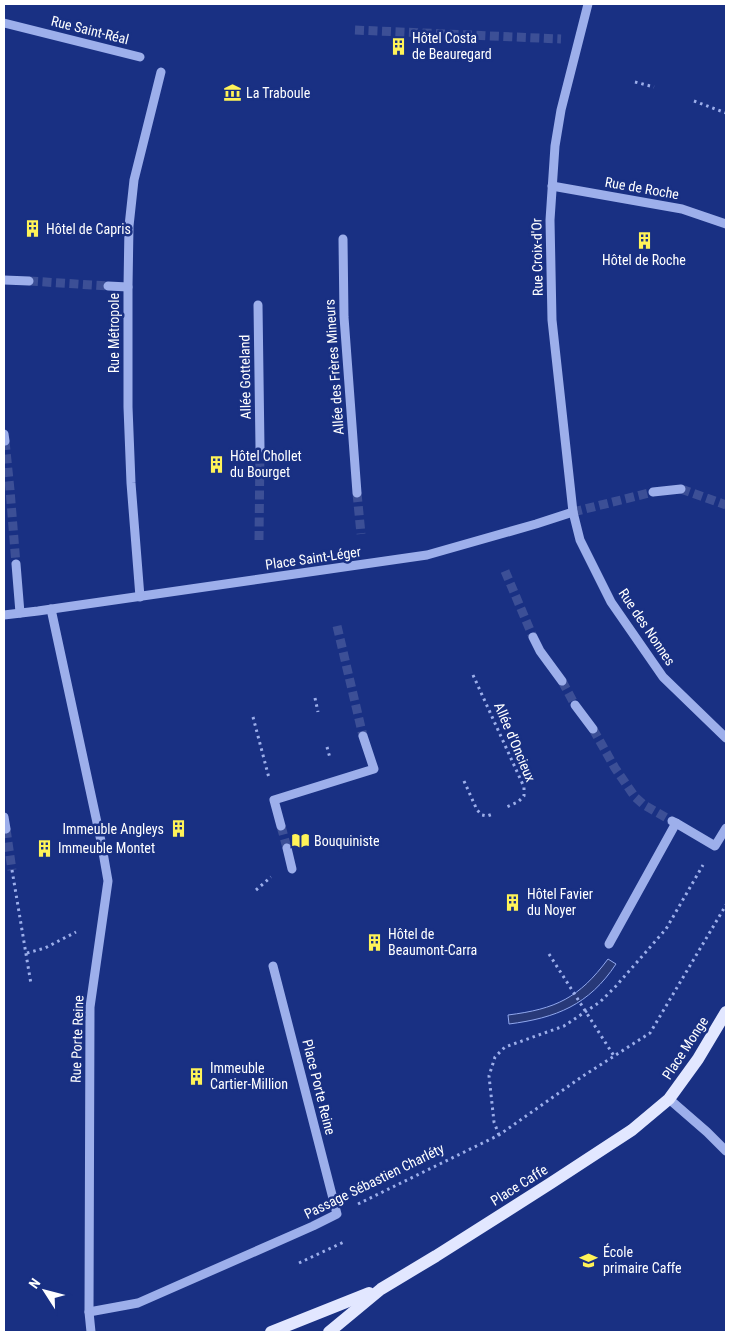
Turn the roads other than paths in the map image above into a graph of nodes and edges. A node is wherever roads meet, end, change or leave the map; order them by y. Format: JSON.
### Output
{"nodes":[{"id":1,"x":588,"y":4,"type":"edge"},
{"id":2,"x":4,"y":23,"type":"edge"},
{"id":3,"x":140,"y":57,"type":"dead end"},
{"id":4,"x":161,"y":72,"type":"dead end"},
{"id":5,"x":552,"y":186,"type":"junction"},
{"id":6,"x":726,"y":224,"type":"edge"},
{"id":7,"x":343,"y":238,"type":"dead end"},
{"id":8,"x":4,"y":280,"type":"edge"},
{"id":9,"x":29,"y":281,"type":"tunnel mouth"},
{"id":10,"x":108,"y":286,"type":"tunnel mouth"},
{"id":11,"x":128,"y":287,"type":"junction"},
{"id":12,"x":258,"y":305,"type":"dead end"},
{"id":13,"x":260,"y":448,"type":"tunnel mouth"},
{"id":14,"x":681,"y":489,"type":"tunnel mouth"},
{"id":15,"x":654,"y":492,"type":"tunnel mouth"},
{"id":16,"x":357,"y":493,"type":"tunnel mouth"},
{"id":17,"x":573,"y":512,"type":"junction"},
{"id":18,"x":16,"y":564,"type":"tunnel mouth"},
{"id":19,"x":140,"y":597,"type":"junction"},
{"id":20,"x":51,"y":610,"type":"junction"},
{"id":21,"x":20,"y":613,"type":"junction"},
{"id":22,"x":4,"y":615,"type":"edge"},
{"id":23,"x":533,"y":637,"type":"tunnel mouth"},
{"id":24,"x":562,"y":681,"type":"tunnel mouth"},
{"id":25,"x":575,"y":705,"type":"tunnel mouth"},
{"id":26,"x":593,"y":729,"type":"tunnel mouth"},
{"id":27,"x":364,"y":736,"type":"tunnel mouth"},
{"id":28,"x":726,"y":738,"type":"edge"},
{"id":29,"x":4,"y":817,"type":"edge"},
{"id":30,"x":281,"y":826,"type":"tunnel mouth"},
{"id":31,"x":726,"y":828,"type":"edge"},
{"id":32,"x":6,"y":829,"type":"dead end"},
{"id":33,"x":288,"y":848,"type":"tunnel mouth"},
{"id":34,"x":292,"y":869,"type":"dead end"},
{"id":35,"x":609,"y":944,"type":"dead end"},
{"id":36,"x":273,"y":966,"type":"dead end"},
{"id":37,"x":726,"y":1012,"type":"edge"},
{"id":38,"x":669,"y":1099,"type":"junction"},
{"id":39,"x":726,"y":1151,"type":"edge"},
{"id":40,"x":337,"y":1214,"type":"joint"},
{"id":41,"x":380,"y":1289,"type":"junction"},
{"id":42,"x":89,"y":1312,"type":"junction"},
{"id":43,"x":91,"y":1332,"type":"edge"},
{"id":44,"x":271,"y":1332,"type":"edge"},
{"id":45,"x":329,"y":1332,"type":"edge"}],
"edges":[{"from":1,"to":5,"type":"street","name":"Rue Croix-d'Or"},
{"from":2,"to":3,"type":"street","name":"Rue Saint-Réal"},
{"from":4,"to":11,"type":"street","name":"Rue Métropole"},
{"from":5,"to":6,"type":"street","name":"Rue de Roche"},
{"from":5,"to":17,"type":"street","name":"Rue Croix-d'Or"},
{"from":7,"to":16,"type":"street","name":"Allée des Frères Mineurs"},
{"from":8,"to":9,"type":"street"},
{"from":10,"to":11,"type":"street"},
{"from":11,"to":19,"type":"street","name":"Rue Métropole"},
{"from":12,"to":13,"type":"street","name":"Allée Gotteland"},
{"from":14,"to":15,"type":"street"},
{"from":17,"to":19,"type":"street","name":"Place Saint-Léger"},
{"from":17,"to":28,"type":"street","name":"Rue des Nonnes"},
{"from":18,"to":21,"type":"street"},
{"from":19,"to":20,"type":"street","name":"Place Saint-Léger"},
{"from":20,"to":21,"type":"street","name":"Place Saint-Léger"},
{"from":20,"to":42,"type":"street","name":"Rue Porte Reine"},
{"from":21,"to":22,"type":"street","name":"Place Saint-Léger"},
{"from":23,"to":24,"type":"street"},
{"from":25,"to":26,"type":"street"},
{"from":27,"to":30,"type":"street"},
{"from":29,"to":32,"type":"street"},
{"from":31,"to":35,"type":"street"},
{"from":33,"to":34,"type":"street"},
{"from":36,"to":40,"type":"street","name":"Place Porte Reine"},
{"from":37,"to":38,"type":"main road","name":"Place Monge"},
{"from":38,"to":39,"type":"street"},
{"from":38,"to":41,"type":"main road","name":"Place Caffe"},
{"from":40,"to":42,"type":"street","name":"Passage Sébastien Charléty"},
{"from":41,"to":44,"type":"main road","name":"Place Caffe"},
{"from":41,"to":45,"type":"main road","name":"Place Caffe"},
{"from":42,"to":43,"type":"street","name":"Rue Porte Reine"}]}
